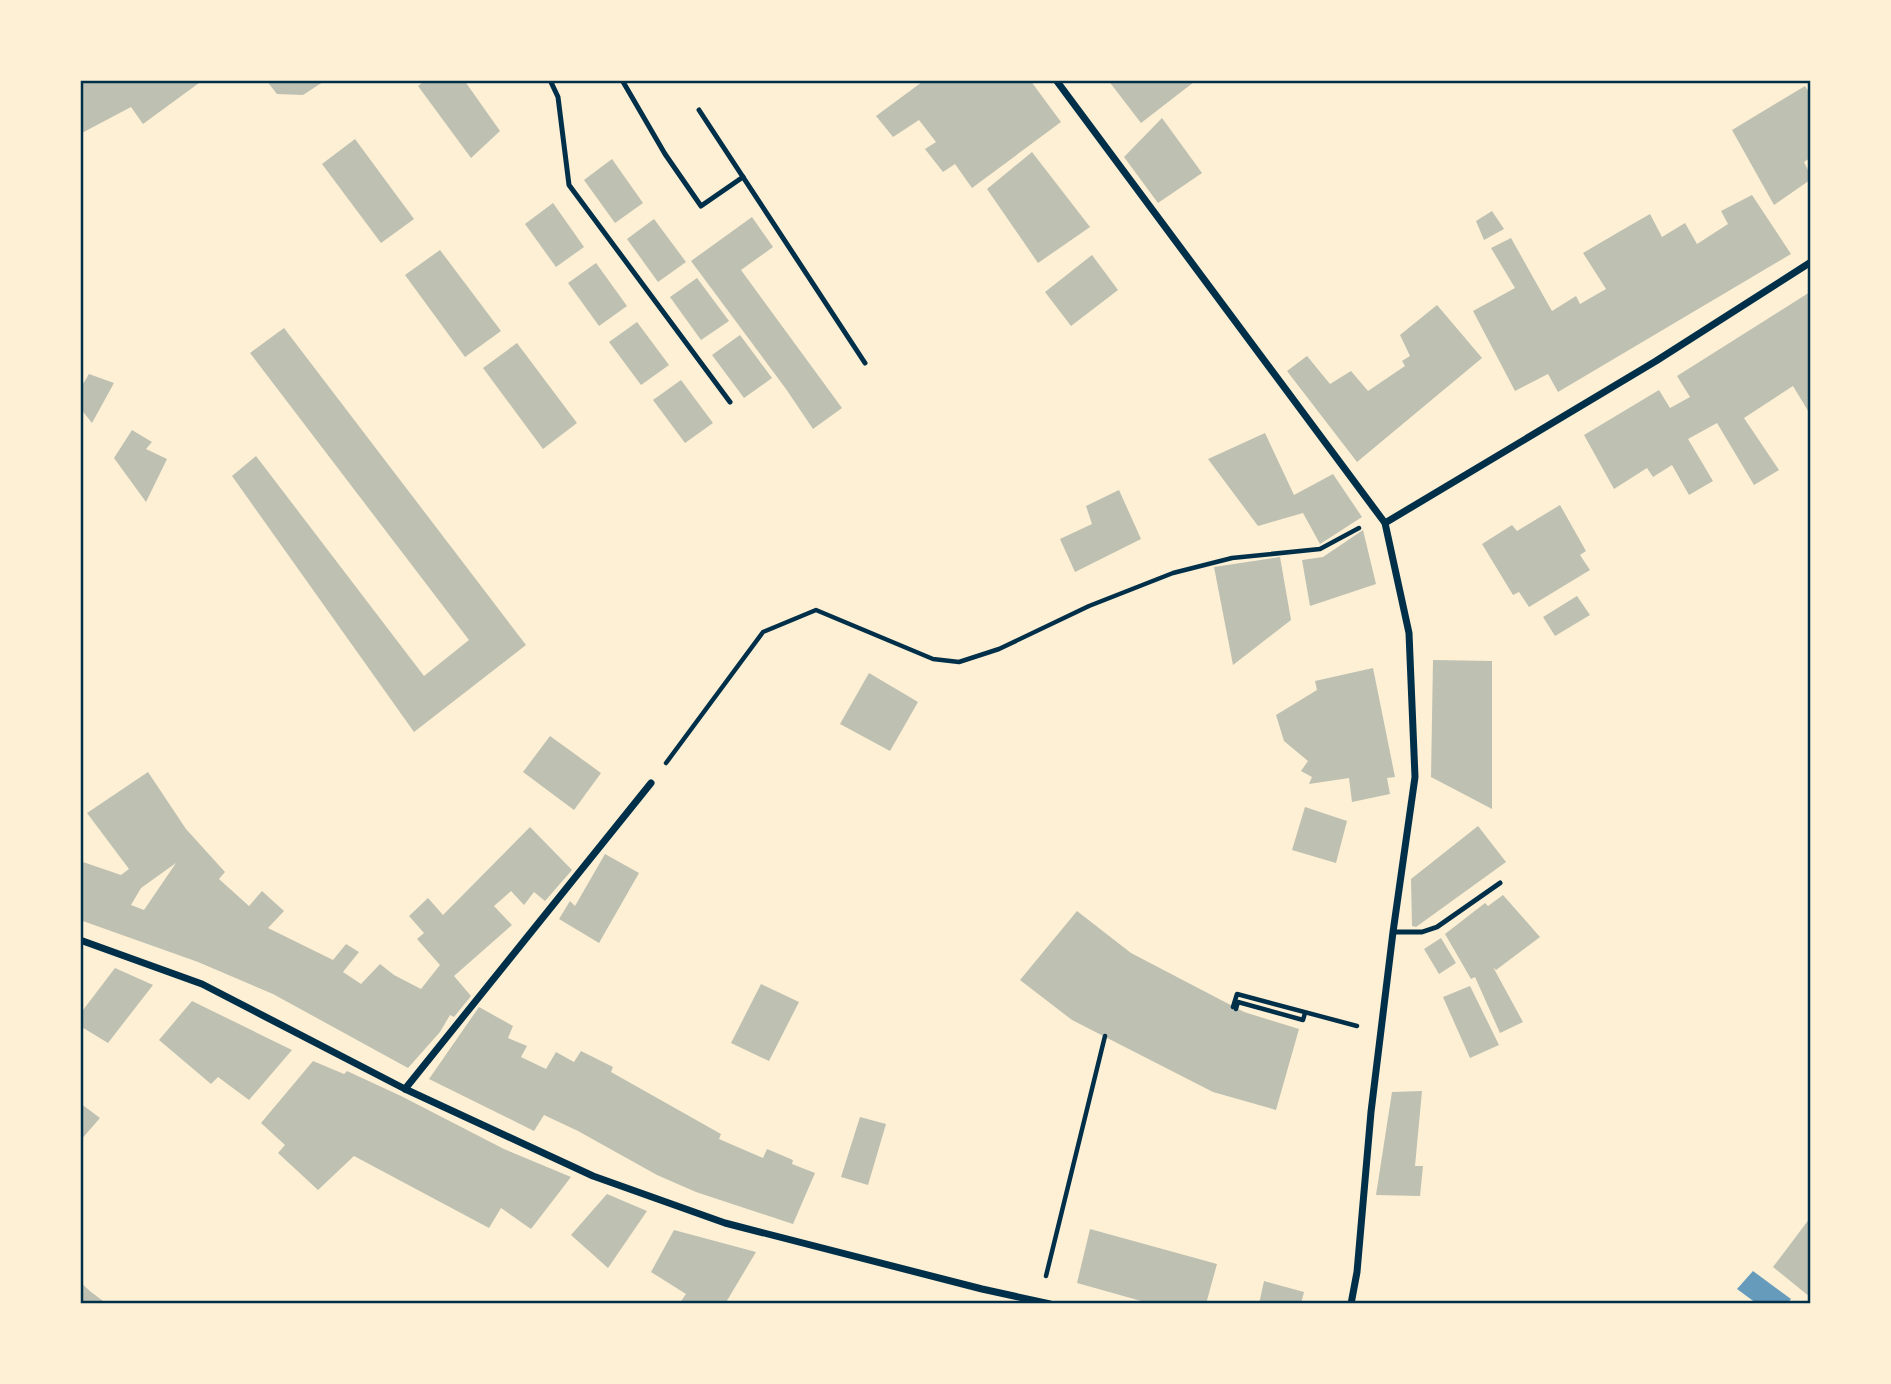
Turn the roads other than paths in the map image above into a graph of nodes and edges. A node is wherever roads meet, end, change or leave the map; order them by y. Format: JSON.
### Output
{"nodes":[{"id":1,"x":550,"y":80,"type":"edge"},
{"id":2,"x":622,"y":80,"type":"edge"},
{"id":3,"x":1056,"y":80,"type":"edge"},
{"id":4,"x":699,"y":110,"type":"dead end"},
{"id":5,"x":743,"y":177,"type":"junction"},
{"id":6,"x":1811,"y":262,"type":"edge"},
{"id":7,"x":865,"y":363,"type":"dead end"},
{"id":8,"x":730,"y":402,"type":"dead end"},
{"id":9,"x":1385,"y":523,"type":"junction"},
{"id":10,"x":651,"y":783,"type":"road end"},
{"id":11,"x":1500,"y":883,"type":"dead end"},
{"id":12,"x":1393,"y":932,"type":"junction"},
{"id":13,"x":80,"y":940,"type":"edge"},
{"id":14,"x":405,"y":1089,"type":"junction"},
{"id":15,"x":1050,"y":1304,"type":"edge"},
{"id":16,"x":1351,"y":1304,"type":"edge"}],
"edges":[{"from":1,"to":8,"type":"lane"},
{"from":2,"to":5,"type":"lane"},
{"from":3,"to":9,"type":"street"},
{"from":4,"to":5,"type":"lane"},
{"from":5,"to":7,"type":"lane"},
{"from":6,"to":9,"type":"street"},
{"from":9,"to":12,"type":"street"},
{"from":10,"to":14,"type":"street"},
{"from":11,"to":12,"type":"lane"},
{"from":12,"to":16,"type":"street"},
{"from":13,"to":14,"type":"street"},
{"from":14,"to":15,"type":"street"}]}
